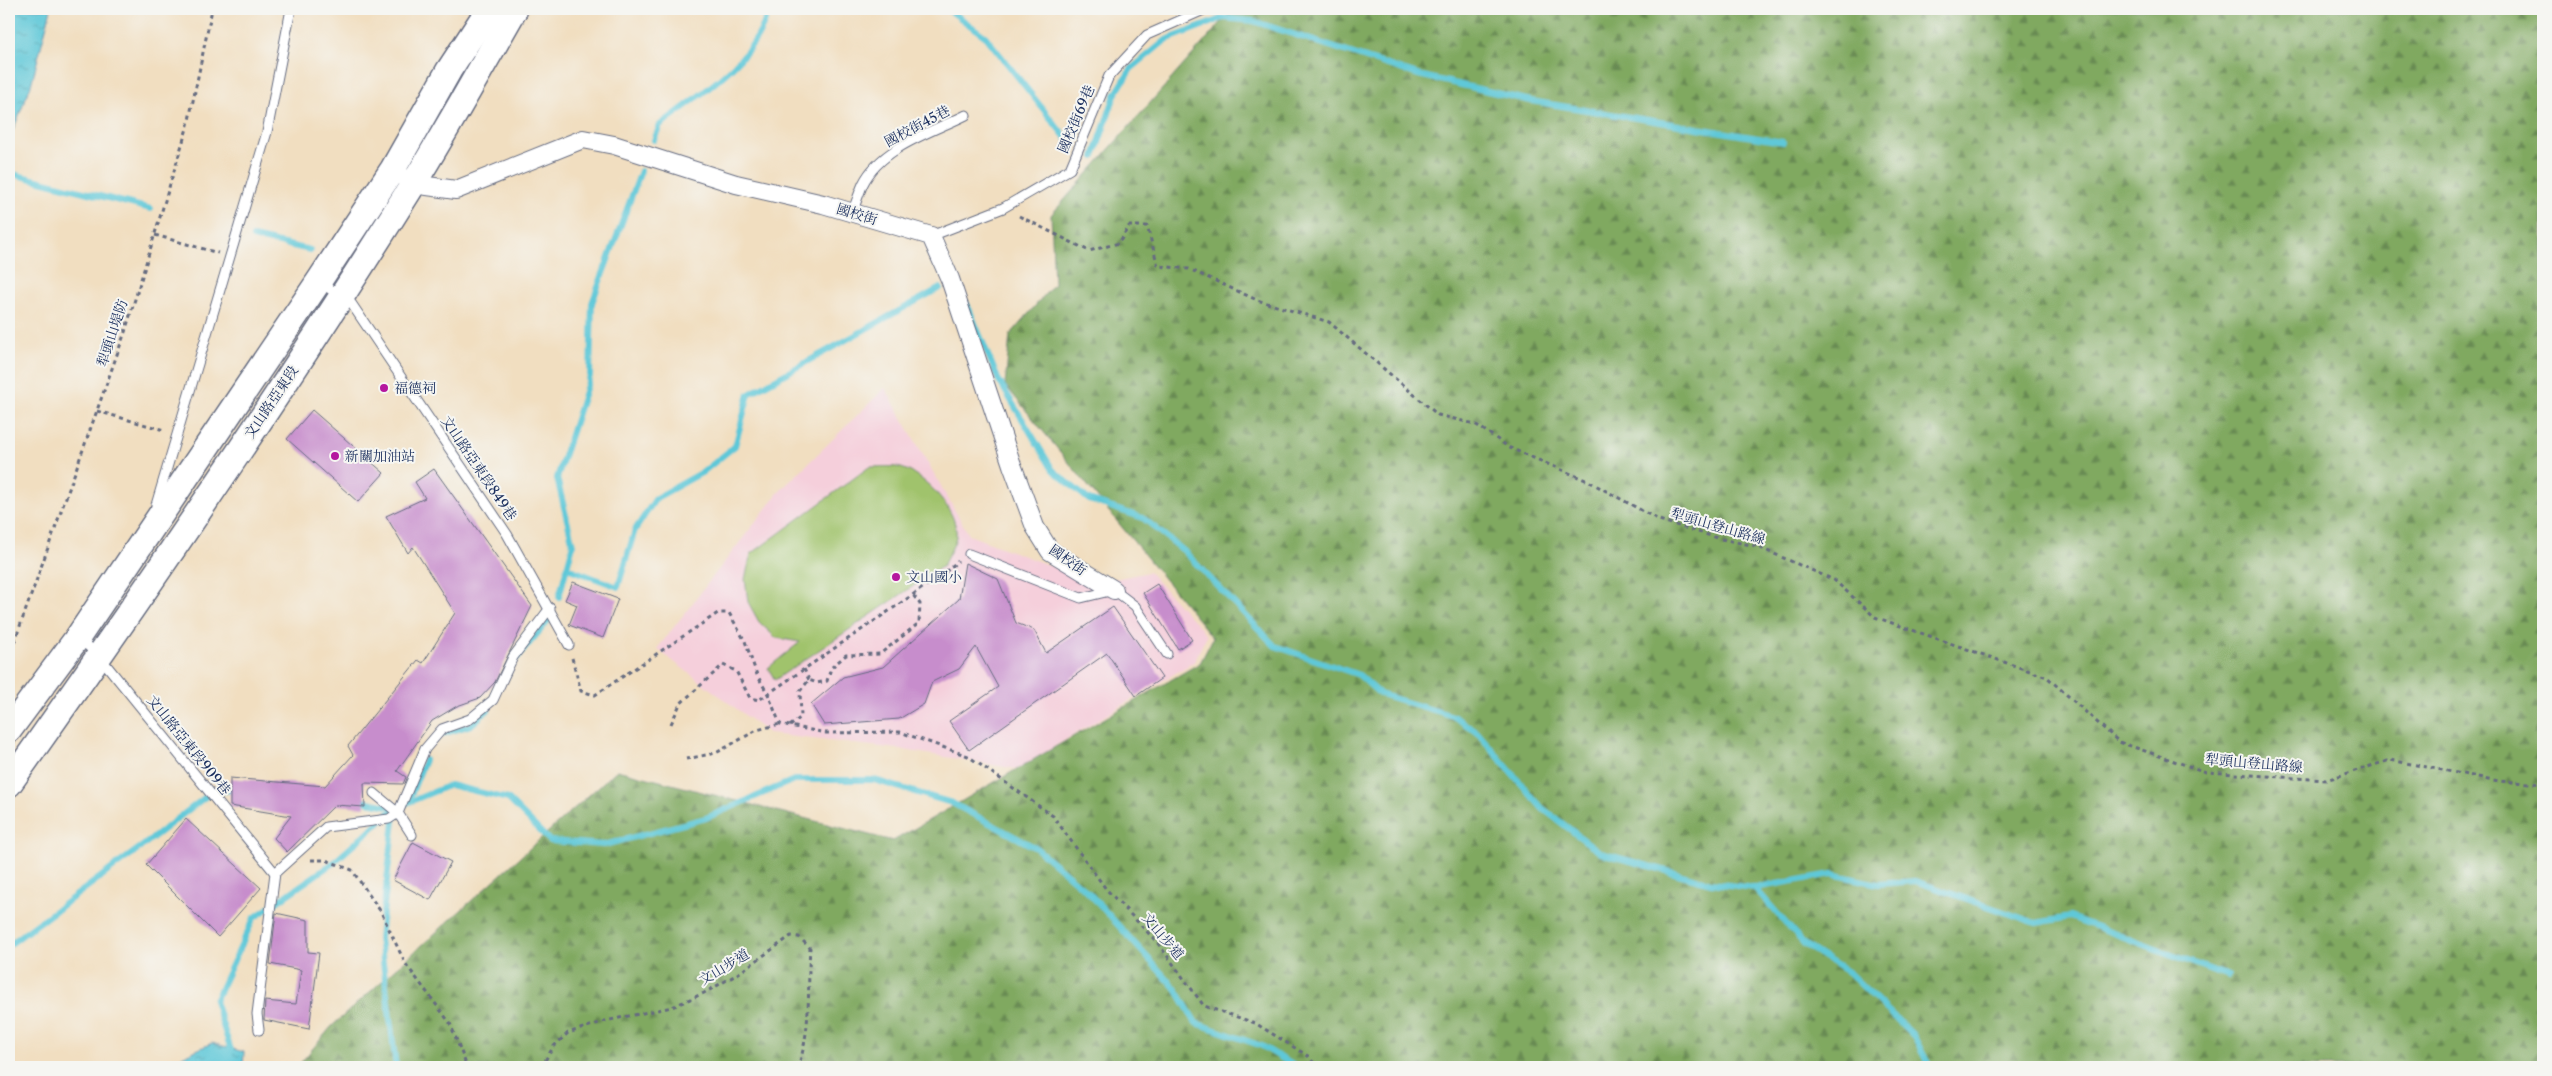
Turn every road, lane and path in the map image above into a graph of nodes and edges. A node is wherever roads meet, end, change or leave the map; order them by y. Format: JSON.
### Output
{"nodes":[{"id":1,"x":212,"y":9,"type":"edge"},
{"id":2,"x":291,"y":9,"type":"edge"},
{"id":3,"x":489,"y":9,"type":"edge"},
{"id":4,"x":515,"y":9,"type":"edge"},
{"id":5,"x":1206,"y":9,"type":"edge"},
{"id":6,"x":449,"y":70,"type":"junction"},
{"id":7,"x":473,"y":84,"type":"junction"},
{"id":8,"x":966,"y":116,"type":"dead end"},
{"id":9,"x":393,"y":169,"type":"junction"},
{"id":10,"x":413,"y":184,"type":"junction"},
{"id":11,"x":1003,"y":208,"type":"junction"},
{"id":12,"x":852,"y":213,"type":"junction"},
{"id":13,"x":155,"y":235,"type":"junction"},
{"id":14,"x":931,"y":236,"type":"junction"},
{"id":15,"x":230,"y":256,"type":"junction"},
{"id":16,"x":319,"y":281,"type":"junction"},
{"id":17,"x":342,"y":296,"type":"junction"},
{"id":18,"x":97,"y":411,"type":"junction"},
{"id":19,"x":177,"y":434,"type":"junction"},
{"id":20,"x":147,"y":536,"type":"junction"},
{"id":21,"x":969,"y":554,"type":"joint"},
{"id":22,"x":1114,"y":590,"type":"junction"},
{"id":23,"x":912,"y":595,"type":"junction"},
{"id":24,"x":550,"y":608,"type":"junction"},
{"id":25,"x":78,"y":637,"type":"junction"},
{"id":26,"x":568,"y":645,"type":"joint"},
{"id":27,"x":1167,"y":654,"type":"dead end"},
{"id":28,"x":99,"y":656,"type":"junction"},
{"id":29,"x":9,"y":657,"type":"edge"},
{"id":30,"x":804,"y":669,"type":"junction"},
{"id":31,"x":809,"y":680,"type":"junction"},
{"id":32,"x":768,"y":694,"type":"junction"},
{"id":33,"x":671,"y":724,"type":"dead end"},
{"id":34,"x":780,"y":724,"type":"junction"},
{"id":35,"x":790,"y":726,"type":"junction"},
{"id":36,"x":9,"y":730,"type":"edge"},
{"id":37,"x":686,"y":760,"type":"dead end"},
{"id":38,"x":9,"y":784,"type":"edge"},
{"id":39,"x":2543,"y":784,"type":"edge"},
{"id":40,"x":374,"y":793,"type":"dead end"},
{"id":41,"x":398,"y":813,"type":"junction"},
{"id":42,"x":412,"y":835,"type":"dead end"},
{"id":43,"x":306,"y":864,"type":"dead end"},
{"id":44,"x":276,"y":873,"type":"junction"},
{"id":45,"x":259,"y":1030,"type":"dead end"},
{"id":46,"x":467,"y":1067,"type":"edge"},
{"id":47,"x":541,"y":1067,"type":"edge"},
{"id":48,"x":798,"y":1067,"type":"edge"},
{"id":49,"x":1317,"y":1067,"type":"edge"}],
"edges":[{"from":1,"to":13,"type":"path","name":"犁頭山堤防"},
{"from":2,"to":15,"type":"lane"},
{"from":3,"to":6,"type":"main road","name":"文山路亞東段"},
{"from":4,"to":7,"type":"main road","name":"文山路亞東段"},
{"from":5,"to":11,"type":"lane","name":"國校街69巷"},
{"from":6,"to":7,"type":"street"},
{"from":6,"to":9,"type":"main road","name":"文山路亞東段"},
{"from":7,"to":10,"type":"main road","name":"文山路亞東段"},
{"from":8,"to":12,"type":"lane","name":"國校街45巷"},
{"from":9,"to":10,"type":"street","name":"國校街"},
{"from":9,"to":16,"type":"main road","name":"文山路亞東段"},
{"from":10,"to":12,"type":"street","name":"國校街"},
{"from":10,"to":17,"type":"main road","name":"文山路亞東段"},
{"from":11,"to":14,"type":"lane","name":"國校街69巷"},
{"from":11,"to":39,"type":"path","name":"犁頭山登山路線"},
{"from":12,"to":14,"type":"street","name":"國校街"},
{"from":13,"to":15,"type":"path"},
{"from":13,"to":18,"type":"path","name":"犁頭山堤防"},
{"from":14,"to":22,"type":"street","name":"國校街"},
{"from":15,"to":19,"type":"lane"},
{"from":16,"to":17,"type":"lane","name":"文山路亞東段849巷"},
{"from":16,"to":20,"type":"main road","name":"文山路亞東段"},
{"from":17,"to":24,"type":"lane","name":"文山路亞東段849巷"},
{"from":17,"to":28,"type":"main road","name":"文山路亞東段"},
{"from":18,"to":19,"type":"path"},
{"from":18,"to":29,"type":"path","name":"犁頭山堤防"},
{"from":19,"to":20,"type":"lane"},
{"from":20,"to":25,"type":"main road","name":"文山路亞東段"},
{"from":21,"to":22,"type":"lane"},
{"from":21,"to":23,"type":"path"},
{"from":22,"to":27,"type":"lane"},
{"from":23,"to":30,"type":"path"},
{"from":23,"to":31,"type":"path"},
{"from":24,"to":26,"type":"lane","name":"文山路亞東段849巷"},
{"from":24,"to":41,"type":"lane"},
{"from":25,"to":28,"type":"lane","name":"文山路亞東段909巷"},
{"from":25,"to":36,"type":"main road","name":"文山路亞東段"},
{"from":26,"to":32,"type":"path"},
{"from":28,"to":38,"type":"main road","name":"文山路亞東段"},
{"from":28,"to":44,"type":"lane","name":"文山路亞東段909巷"},
{"from":30,"to":31,"type":"path"},
{"from":30,"to":32,"type":"path"},
{"from":31,"to":35,"type":"path"},
{"from":32,"to":33,"type":"path"},
{"from":32,"to":34,"type":"path"},
{"from":34,"to":35,"type":"path","name":"文山步道"},
{"from":34,"to":37,"type":"path"},
{"from":35,"to":49,"type":"path","name":"文山步道"},
{"from":40,"to":41,"type":"lane"},
{"from":41,"to":42,"type":"lane"},
{"from":41,"to":44,"type":"lane"},
{"from":43,"to":46,"type":"path"},
{"from":44,"to":45,"type":"lane"},
{"from":47,"to":48,"type":"path","name":"文山步道"}]}
